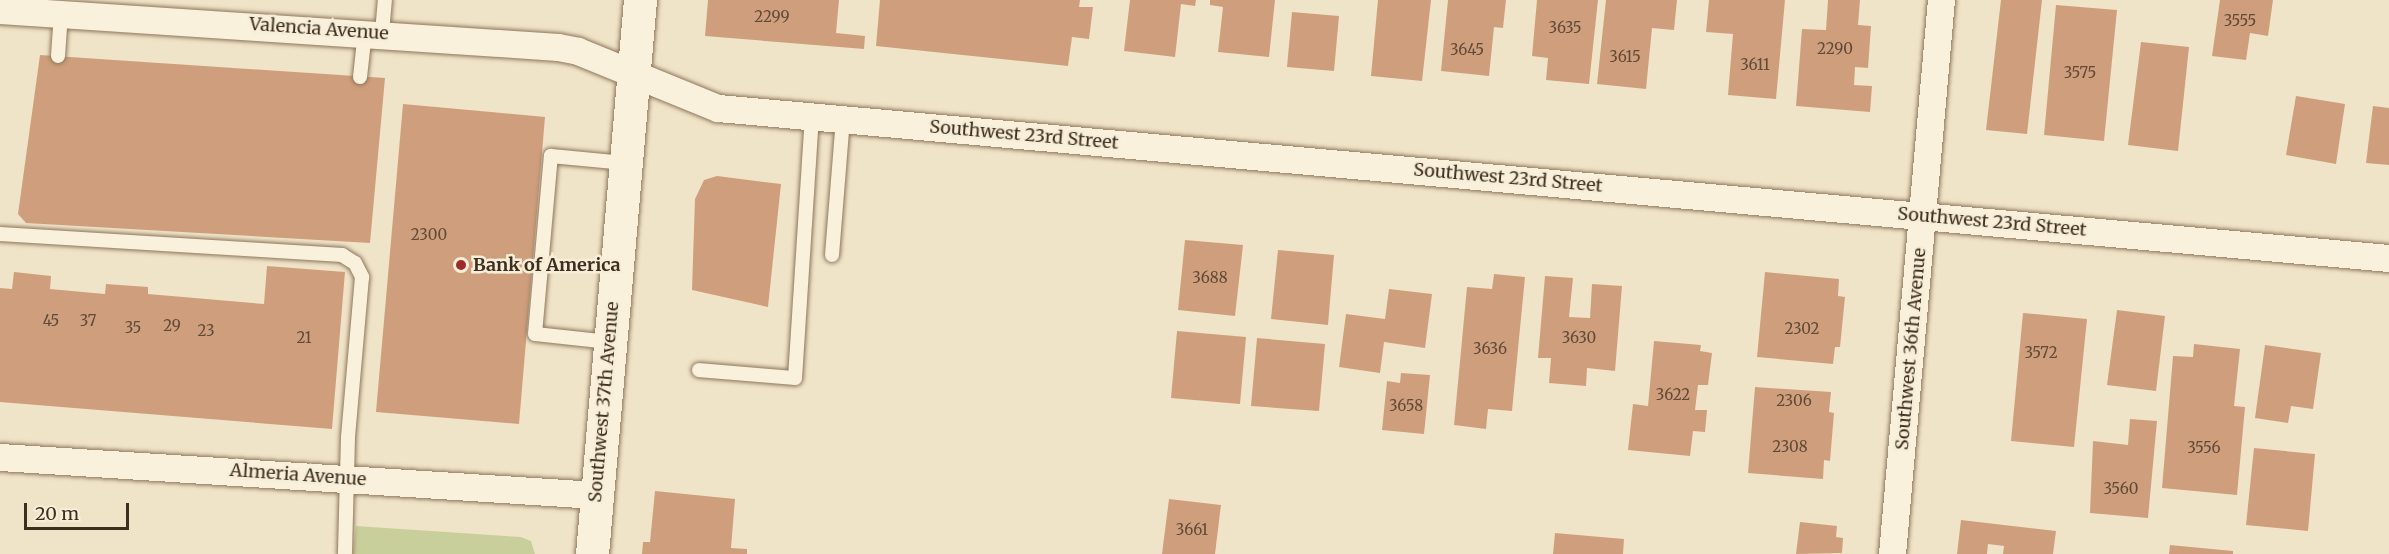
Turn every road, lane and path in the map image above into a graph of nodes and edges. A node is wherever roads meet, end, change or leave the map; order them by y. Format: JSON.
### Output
{"nodes":[{"id":1,"x":385,"y":0,"type":"edge"},
{"id":2,"x":640,"y":0,"type":"edge"},
{"id":3,"x":1941,"y":0,"type":"edge"},
{"id":4,"x":0,"y":10,"type":"edge"},
{"id":5,"x":61,"y":13,"type":"junction"},
{"id":6,"x":373,"y":32,"type":"junction"},
{"id":7,"x":58,"y":56,"type":"dead end"},
{"id":8,"x":634,"y":74,"type":"junction"},
{"id":9,"x":360,"y":77,"type":"dead end"},
{"id":10,"x":812,"y":117,"type":"junction"},
{"id":11,"x":843,"y":119,"type":"junction"},
{"id":12,"x":625,"y":163,"type":"junction"},
{"id":13,"x":1922,"y":216,"type":"junction"},
{"id":14,"x":0,"y":234,"type":"edge"},
{"id":15,"x":832,"y":255,"type":"dead end"},
{"id":16,"x":2389,"y":258,"type":"edge"},
{"id":17,"x":609,"y":342,"type":"junction"},
{"id":18,"x":699,"y":369,"type":"dead end"},
{"id":19,"x":0,"y":458,"type":"edge"},
{"id":20,"x":347,"y":477,"type":"junction"},
{"id":21,"x":596,"y":495,"type":"junction"},
{"id":22,"x":345,"y":554,"type":"edge"},
{"id":23,"x":592,"y":554,"type":"edge"},
{"id":24,"x":1893,"y":554,"type":"edge"}],
"edges":[{"from":1,"to":6,"type":"lane"},
{"from":2,"to":8,"type":"main road","name":"Southwest 37th Avenue"},
{"from":3,"to":13,"type":"street","name":"Southwest 36th Avenue"},
{"from":4,"to":5,"type":"street","name":"Valencia Avenue"},
{"from":5,"to":6,"type":"street","name":"Valencia Avenue"},
{"from":5,"to":7,"type":"lane"},
{"from":6,"to":8,"type":"street","name":"Valencia Avenue"},
{"from":6,"to":9,"type":"lane"},
{"from":8,"to":10,"type":"street","name":"Southwest 23rd Street"},
{"from":8,"to":12,"type":"main road","name":"Southwest 37th Avenue"},
{"from":10,"to":11,"type":"street","name":"Southwest 23rd Street"},
{"from":10,"to":18,"type":"lane"},
{"from":11,"to":13,"type":"street","name":"Southwest 23rd Street"},
{"from":11,"to":15,"type":"lane"},
{"from":12,"to":17,"type":"main road","name":"Southwest 37th Avenue"},
{"from":12,"to":17,"type":"lane"},
{"from":13,"to":16,"type":"street","name":"Southwest 23rd Street"},
{"from":13,"to":24,"type":"street","name":"Southwest 36th Avenue"},
{"from":14,"to":20,"type":"lane"},
{"from":17,"to":21,"type":"main road","name":"Southwest 37th Avenue"},
{"from":19,"to":20,"type":"street","name":"Almeria Avenue"},
{"from":20,"to":21,"type":"street","name":"Almeria Avenue"},
{"from":20,"to":22,"type":"lane"},
{"from":21,"to":23,"type":"main road","name":"Southwest 37th Avenue"}]}
